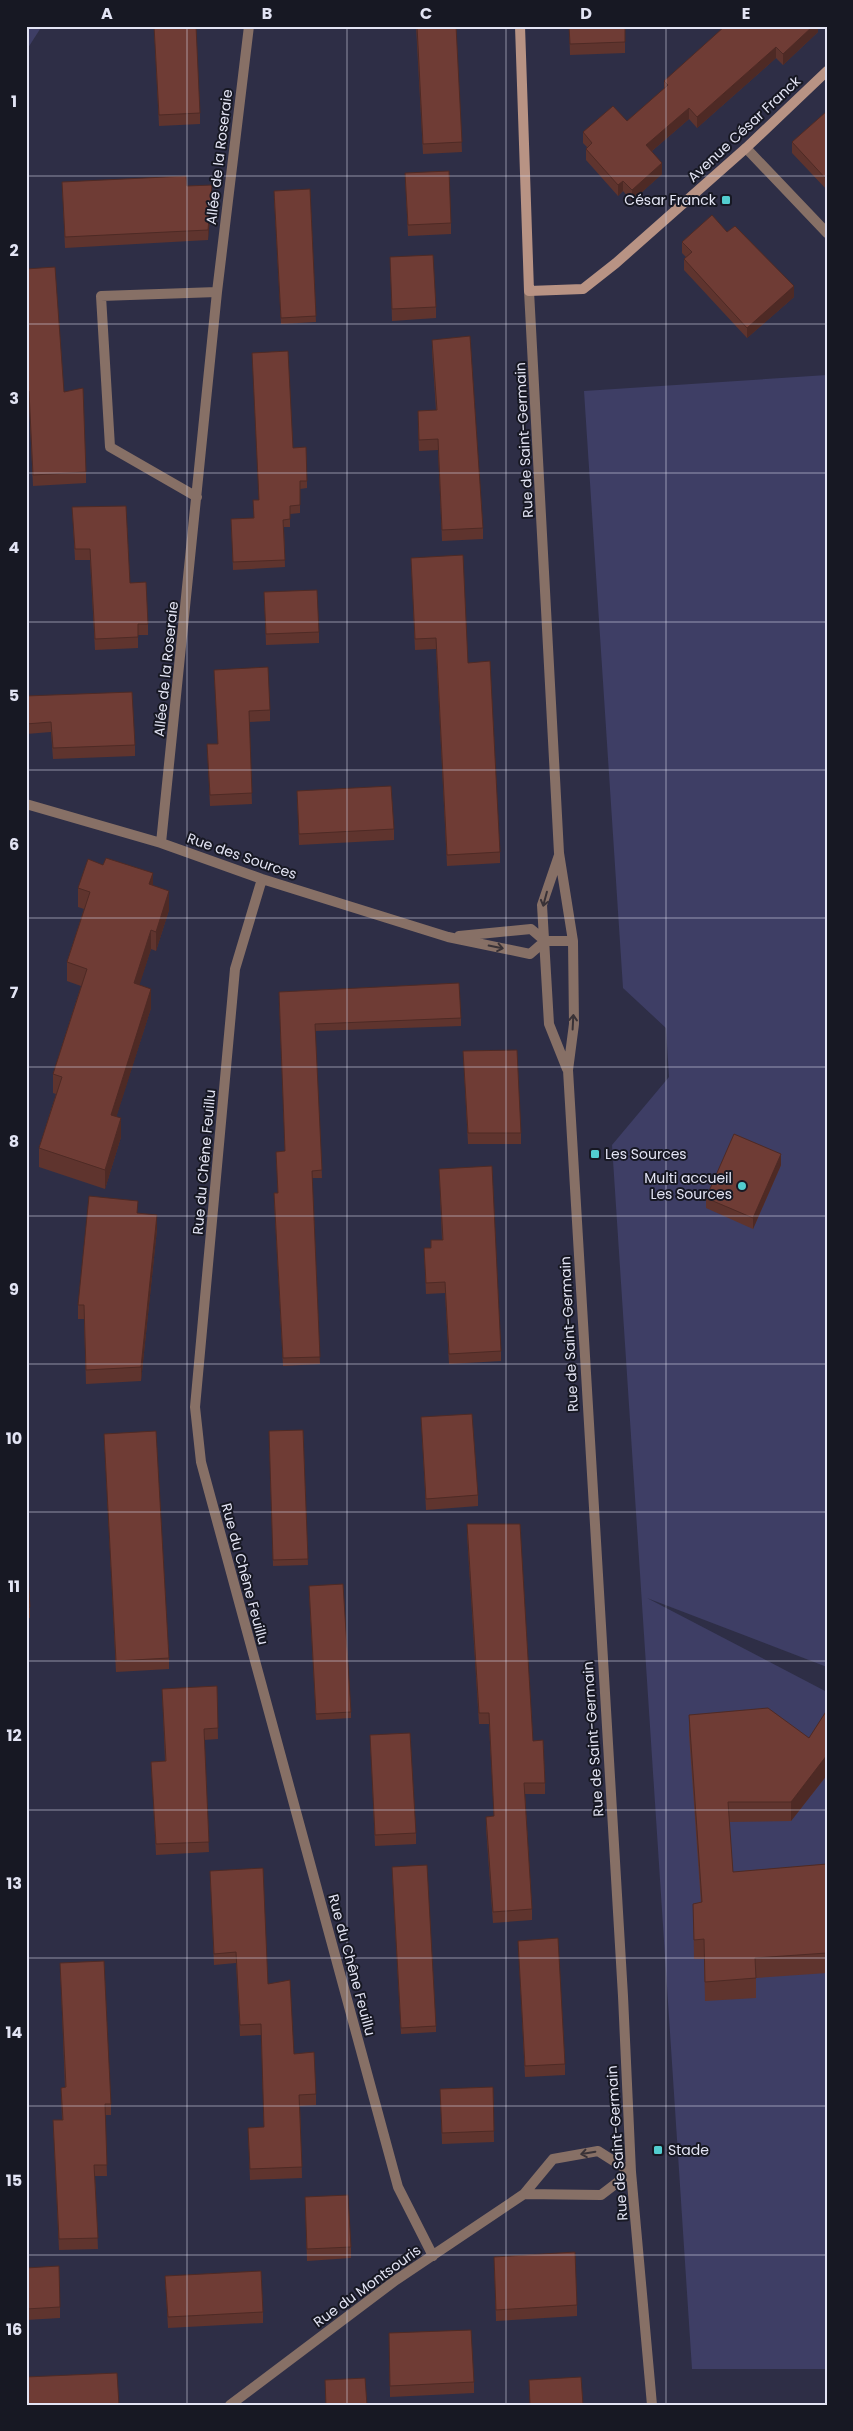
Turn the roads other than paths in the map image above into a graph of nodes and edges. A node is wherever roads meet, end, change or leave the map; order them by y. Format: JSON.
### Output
{"nodes":[{"id":1,"x":249,"y":26,"type":"edge"},
{"id":2,"x":520,"y":26,"type":"edge"},
{"id":3,"x":827,"y":71,"type":"edge"},
{"id":4,"x":746,"y":148,"type":"junction"},
{"id":5,"x":827,"y":233,"type":"edge"},
{"id":6,"x":529,"y":291,"type":"junction"},
{"id":7,"x":216,"y":292,"type":"junction"},
{"id":8,"x":197,"y":497,"type":"junction"},
{"id":9,"x":26,"y":804,"type":"edge"},
{"id":10,"x":161,"y":843,"type":"junction"},
{"id":11,"x":559,"y":853,"type":"junction"},
{"id":12,"x":262,"y":880,"type":"junction"},
{"id":13,"x":448,"y":937,"type":"junction"},
{"id":14,"x":573,"y":940,"type":"junction"},
{"id":15,"x":545,"y":941,"type":"junction"},
{"id":16,"x":568,"y":1070,"type":"junction"},
{"id":17,"x":631,"y":2172,"type":"junction"},
{"id":18,"x":524,"y":2194,"type":"junction"},
{"id":19,"x":433,"y":2256,"type":"junction"},
{"id":20,"x":230,"y":2405,"type":"edge"},
{"id":21,"x":652,"y":2405,"type":"edge"}],
"edges":[{"from":1,"to":7,"type":"street","name":"Allée de la Roseraie"},
{"from":2,"to":6,"type":"street","name":"Rue de Saint-Germain"},
{"from":3,"to":4,"type":"street","name":"Avenue César Franck"},
{"from":4,"to":5,"type":"street"},
{"from":4,"to":6,"type":"street","name":"Avenue César Franck"},
{"from":6,"to":11,"type":"street","name":"Rue de Saint-Germain"},
{"from":7,"to":8,"type":"street","name":"Allée de la Roseraie"},
{"from":7,"to":8,"type":"street"},
{"from":8,"to":10,"type":"street","name":"Allée de la Roseraie"},
{"from":9,"to":10,"type":"street","name":"Rue des Sources"},
{"from":10,"to":12,"type":"street","name":"Rue des Sources"},
{"from":11,"to":14,"type":"street","name":"Rue de Saint-Germain"},
{"from":11,"to":15,"type":"street","name":"Rue de Saint-Germain","one_way":true},
{"from":12,"to":13,"type":"street","name":"Rue des Sources"},
{"from":12,"to":19,"type":"street","name":"Rue du Chêne Feuillu"},
{"from":13,"to":15,"type":"street","name":"Rue des Sources"},
{"from":13,"to":15,"type":"street","name":"Rue des Sources","one_way":true},
{"from":14,"to":15,"type":"street","name":"Rue des Sources"},
{"from":16,"to":14,"type":"street","name":"Rue de Saint-Germain","one_way":true},
{"from":15,"to":16,"type":"street","name":"Rue de Saint-Germain"},
{"from":16,"to":17,"type":"street","name":"Rue de Saint-Germain"},
{"from":17,"to":18,"type":"street"},
{"from":17,"to":18,"type":"street","name":"Rue du Montsouris","one_way":true},
{"from":17,"to":21,"type":"street","name":"Rue de Saint-Germain"},
{"from":18,"to":19,"type":"street","name":"Rue du Montsouris"},
{"from":19,"to":20,"type":"street","name":"Rue du Montsouris"}]}
